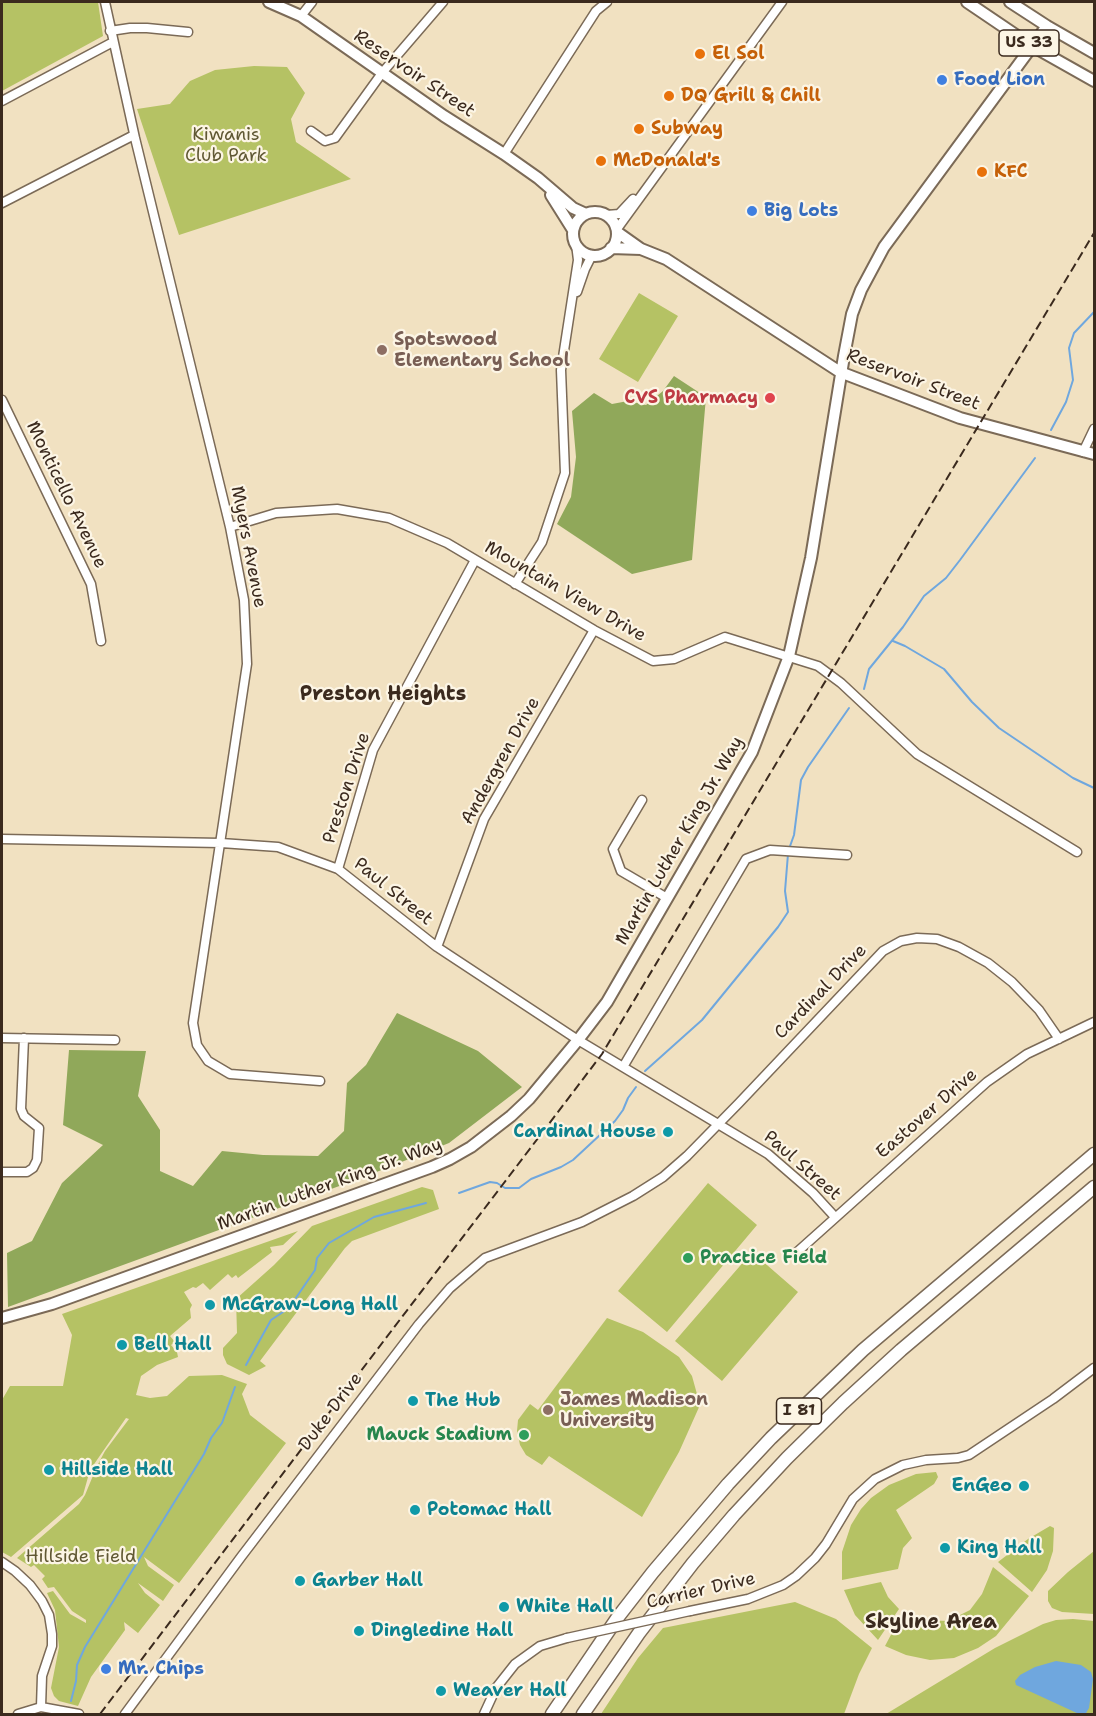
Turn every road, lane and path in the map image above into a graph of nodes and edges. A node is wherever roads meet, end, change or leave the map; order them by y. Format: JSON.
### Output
{"nodes":[{"id":1,"x":105,"y":2,"type":"edge"},
{"id":2,"x":269,"y":2,"type":"edge"},
{"id":3,"x":312,"y":2,"type":"edge"},
{"id":4,"x":443,"y":2,"type":"edge"},
{"id":5,"x":607,"y":2,"type":"edge"},
{"id":6,"x":782,"y":2,"type":"edge"},
{"id":7,"x":967,"y":2,"type":"edge"},
{"id":8,"x":1010,"y":2,"type":"edge"},
{"id":9,"x":301,"y":16,"type":"junction"},
{"id":10,"x":1047,"y":26,"type":"junction"},
{"id":11,"x":110,"y":31,"type":"junction"},
{"id":12,"x":188,"y":32,"type":"dead end"},
{"id":13,"x":113,"y":42,"type":"junction"},
{"id":14,"x":1032,"y":46,"type":"junction"},
{"id":15,"x":1095,"y":53,"type":"edge"},
{"id":16,"x":382,"y":73,"type":"junction"},
{"id":17,"x":1095,"y":81,"type":"edge"},
{"id":18,"x":2,"y":101,"type":"edge"},
{"id":19,"x":311,"y":131,"type":"dead end"},
{"id":20,"x":134,"y":135,"type":"junction"},
{"id":21,"x":504,"y":154,"type":"junction"},
{"id":22,"x":538,"y":178,"type":"junction"},
{"id":23,"x":650,"y":181,"type":"junction"},
{"id":24,"x":2,"y":203,"type":"edge"},
{"id":25,"x":586,"y":214,"type":"junction"},
{"id":26,"x":607,"y":215,"type":"junction"},
{"id":27,"x":573,"y":230,"type":"junction"},
{"id":28,"x":617,"y":230,"type":"junction"},
{"id":29,"x":576,"y":244,"type":"junction"},
{"id":30,"x":611,"y":248,"type":"junction"},
{"id":31,"x":641,"y":249,"type":"junction"},
{"id":32,"x":592,"y":255,"type":"junction"},
{"id":33,"x":569,"y":318,"type":"junction"},
{"id":34,"x":840,"y":372,"type":"junction"},
{"id":35,"x":2,"y":400,"type":"edge"},
{"id":36,"x":1095,"y":429,"type":"edge"},
{"id":37,"x":1083,"y":452,"type":"junction"},
{"id":38,"x":1095,"y":454,"type":"edge"},
{"id":39,"x":230,"y":527,"type":"junction"},
{"id":40,"x":476,"y":560,"type":"junction"},
{"id":41,"x":515,"y":584,"type":"junction"},
{"id":42,"x":594,"y":630,"type":"junction"},
{"id":43,"x":101,"y":641,"type":"dead end"},
{"id":44,"x":789,"y":657,"type":"junction"},
{"id":45,"x":642,"y":800,"type":"dead end"},
{"id":46,"x":2,"y":839,"type":"edge"},
{"id":47,"x":221,"y":843,"type":"junction"},
{"id":48,"x":1077,"y":852,"type":"dead end"},
{"id":49,"x":847,"y":855,"type":"dead end"},
{"id":50,"x":338,"y":868,"type":"junction"},
{"id":51,"x":667,"y":898,"type":"junction"},
{"id":52,"x":437,"y":947,"type":"junction"},
{"id":53,"x":1095,"y":1022,"type":"edge"},
{"id":54,"x":2,"y":1038,"type":"edge"},
{"id":55,"x":24,"y":1038,"type":"junction"},
{"id":56,"x":1059,"y":1039,"type":"junction"},
{"id":57,"x":115,"y":1040,"type":"dead end"},
{"id":58,"x":578,"y":1040,"type":"junction"},
{"id":59,"x":623,"y":1067,"type":"junction"},
{"id":60,"x":320,"y":1081,"type":"dead end"},
{"id":61,"x":718,"y":1123,"type":"junction"},
{"id":62,"x":1095,"y":1154,"type":"edge"},
{"id":63,"x":2,"y":1172,"type":"edge"},
{"id":64,"x":1095,"y":1187,"type":"edge"},
{"id":65,"x":622,"y":1202,"type":"joint"},
{"id":66,"x":835,"y":1217,"type":"junction"},
{"id":67,"x":796,"y":1253,"type":"dead end"},
{"id":68,"x":2,"y":1318,"type":"edge"},
{"id":69,"x":1095,"y":1368,"type":"edge"},
{"id":70,"x":2,"y":1562,"type":"edge"},
{"id":71,"x":41,"y":1707,"type":"junction"},
{"id":72,"x":18,"y":1714,"type":"edge"},
{"id":73,"x":79,"y":1714,"type":"edge"},
{"id":74,"x":125,"y":1714,"type":"edge"},
{"id":75,"x":484,"y":1714,"type":"edge"},
{"id":76,"x":552,"y":1714,"type":"edge"},
{"id":77,"x":583,"y":1714,"type":"edge"}],
"edges":[{"from":1,"to":11,"type":"street","name":"Myers Avenue"},
{"from":2,"to":9,"type":"main road","name":"Reservoir Street"},
{"from":3,"to":9,"type":"street"},
{"from":4,"to":16,"type":"street"},
{"from":5,"to":21,"type":"street"},
{"from":6,"to":23,"type":"street"},
{"from":7,"to":14,"type":"main road","number":"US 33"},
{"from":8,"to":10,"type":"main road","number":"US 33"},
{"from":9,"to":16,"type":"main road","name":"Reservoir Street"},
{"from":10,"to":14,"type":"main road","name":"Martin Luther King Jr. Way"},
{"from":10,"to":15,"type":"main road","number":"US 33"},
{"from":11,"to":12,"type":"street"},
{"from":11,"to":13,"type":"street","name":"Myers Avenue"},
{"from":13,"to":18,"type":"street"},
{"from":13,"to":20,"type":"street","name":"Myers Avenue"},
{"from":14,"to":17,"type":"main road","number":"US 33"},
{"from":14,"to":34,"type":"main road","name":"Martin Luther King Jr. Way"},
{"from":16,"to":19,"type":"street"},
{"from":16,"to":21,"type":"main road","name":"Reservoir Street"},
{"from":20,"to":24,"type":"street"},
{"from":20,"to":39,"type":"street","name":"Myers Avenue"},
{"from":21,"to":22,"type":"main road","name":"Reservoir Street"},
{"from":22,"to":25,"type":"main road","name":"Reservoir Street"},
{"from":22,"to":27,"type":"main road","name":"Reservoir Street"},
{"from":23,"to":26,"type":"street"},
{"from":23,"to":28,"type":"street"},
{"from":25,"to":26,"type":"main road"},
{"from":25,"to":27,"type":"main road"},
{"from":26,"to":28,"type":"main road"},
{"from":27,"to":29,"type":"main road"},
{"from":28,"to":30,"type":"main road"},
{"from":28,"to":31,"type":"main road","name":"Reservoir Street"},
{"from":29,"to":32,"type":"main road"},
{"from":29,"to":33,"type":"street"},
{"from":30,"to":31,"type":"main road","name":"Reservoir Street"},
{"from":30,"to":32,"type":"main road"},
{"from":31,"to":34,"type":"main road","name":"Reservoir Street"},
{"from":32,"to":33,"type":"street"},
{"from":33,"to":41,"type":"street"},
{"from":34,"to":37,"type":"main road","name":"Reservoir Street"},
{"from":34,"to":44,"type":"main road","name":"Martin Luther King Jr. Way"},
{"from":35,"to":43,"type":"street","name":"Monticello Avenue"},
{"from":36,"to":37,"type":"street"},
{"from":37,"to":38,"type":"main road","name":"Reservoir Street"},
{"from":39,"to":40,"type":"street","name":"Mountain View Drive"},
{"from":39,"to":47,"type":"street","name":"Myers Avenue"},
{"from":40,"to":41,"type":"street","name":"Mountain View Drive"},
{"from":40,"to":50,"type":"street","name":"Preston Drive"},
{"from":41,"to":42,"type":"street","name":"Mountain View Drive"},
{"from":42,"to":44,"type":"street","name":"Mountain View Drive"},
{"from":42,"to":52,"type":"street","name":"Andergren Drive"},
{"from":44,"to":48,"type":"street","name":"Mountain View Drive"},
{"from":44,"to":51,"type":"main road","name":"Martin Luther King Jr. Way"},
{"from":45,"to":51,"type":"street"},
{"from":46,"to":47,"type":"street","name":"Paul Street"},
{"from":47,"to":50,"type":"street","name":"Paul Street"},
{"from":47,"to":60,"type":"street","name":"Myers Avenue"},
{"from":49,"to":59,"type":"street"},
{"from":50,"to":52,"type":"street","name":"Paul Street"},
{"from":51,"to":58,"type":"main road","name":"Martin Luther King Jr. Way"},
{"from":52,"to":58,"type":"street","name":"Paul Street"},
{"from":53,"to":56,"type":"street","name":"Eastover Drive"},
{"from":54,"to":55,"type":"street"},
{"from":55,"to":57,"type":"street"},
{"from":55,"to":63,"type":"street"},
{"from":56,"to":61,"type":"street","name":"Cardinal Drive"},
{"from":56,"to":66,"type":"street","name":"Eastover Drive"},
{"from":58,"to":59,"type":"street","name":"Paul Street"},
{"from":58,"to":68,"type":"main road","name":"Martin Luther King Jr. Way"},
{"from":59,"to":61,"type":"street","name":"Paul Street"},
{"from":61,"to":65,"type":"street","name":"Cardinal Drive"},
{"from":61,"to":66,"type":"street","name":"Paul Street"},
{"from":62,"to":76,"type":"highway","number":"I 81"},
{"from":64,"to":77,"type":"highway","number":"I 81"},
{"from":65,"to":74,"type":"street","name":"Duke Drive"},
{"from":66,"to":67,"type":"street","name":"Eastover Drive"},
{"from":69,"to":75,"type":"street","name":"Carrier Drive","bridge":true},
{"from":70,"to":71,"type":"street"},
{"from":71,"to":72,"type":"street"},
{"from":71,"to":73,"type":"street"}]}
